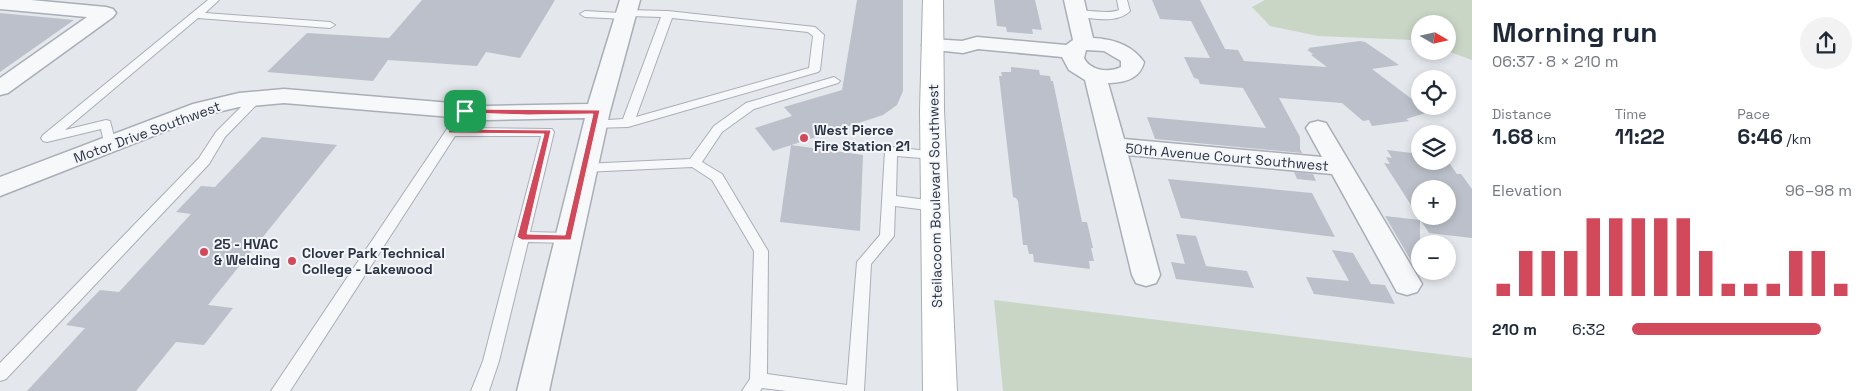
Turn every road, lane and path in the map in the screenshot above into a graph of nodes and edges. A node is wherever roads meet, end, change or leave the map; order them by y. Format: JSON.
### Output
{"nodes":[{"id":1,"x":214,"y":0,"type":"edge"},
{"id":2,"x":933,"y":0,"type":"edge"},
{"id":3,"x":1122,"y":0,"type":"edge"},
{"id":4,"x":0,"y":3,"type":"edge"},
{"id":5,"x":1075,"y":7,"type":"edge"},
{"id":6,"x":627,"y":10,"type":"edge"},
{"id":7,"x":585,"y":14,"type":"dead end"},
{"id":8,"x":668,"y":14,"type":"junction"},
{"id":9,"x":196,"y":15,"type":"junction"},
{"id":10,"x":330,"y":25,"type":"dead end"},
{"id":11,"x":933,"y":46,"type":"junction"},
{"id":12,"x":963,"y":47,"type":"joint"},
{"id":13,"x":1082,"y":59,"type":"junction"},
{"id":14,"x":834,"y":81,"type":"dead end"},
{"id":15,"x":0,"y":88,"type":"edge"},
{"id":16,"x":256,"y":99,"type":"junction"},
{"id":17,"x":465,"y":111,"type":"junction"},
{"id":18,"x":596,"y":118,"type":"junction"},
{"id":19,"x":628,"y":123,"type":"junction"},
{"id":20,"x":1318,"y":128,"type":"dead end"},
{"id":21,"x":452,"y":132,"type":"junction"},
{"id":22,"x":110,"y":144,"type":"junction"},
{"id":23,"x":1113,"y":146,"type":"junction"},
{"id":24,"x":933,"y":155,"type":"junction"},
{"id":25,"x":694,"y":163,"type":"junction"},
{"id":26,"x":1341,"y":167,"type":"junction"},
{"id":27,"x":584,"y":168,"type":"junction"},
{"id":28,"x":0,"y":188,"type":"edge"},
{"id":29,"x":889,"y":200,"type":"junction"},
{"id":30,"x":934,"y":206,"type":"junction"},
{"id":31,"x":522,"y":237,"type":"junction"},
{"id":32,"x":568,"y":238,"type":"junction"},
{"id":33,"x":1146,"y":274,"type":"dead end"},
{"id":34,"x":1407,"y":284,"type":"dead end"},
{"id":35,"x":0,"y":374,"type":"edge"},
{"id":36,"x":755,"y":386,"type":"edge"},
{"id":37,"x":280,"y":391,"type":"edge"},
{"id":38,"x":480,"y":391,"type":"edge"},
{"id":39,"x":533,"y":391,"type":"edge"},
{"id":40,"x":843,"y":391,"type":"edge"},
{"id":41,"x":855,"y":391,"type":"edge"},
{"id":42,"x":940,"y":391,"type":"edge"}],
"edges":[{"from":1,"to":9,"type":"lane"},
{"from":2,"to":11,"type":"main road","name":"Steilacoom Boulevard Southwest"},
{"from":3,"to":5,"type":"lane"},
{"from":4,"to":15,"type":"street"},
{"from":5,"to":13,"type":"street"},
{"from":6,"to":7,"type":"lane"},
{"from":6,"to":8,"type":"lane"},
{"from":6,"to":18,"type":"street"},
{"from":8,"to":19,"type":"lane"},
{"from":8,"to":19,"type":"lane"},
{"from":9,"to":10,"type":"lane"},
{"from":9,"to":22,"type":"lane"},
{"from":11,"to":12,"type":"street"},
{"from":11,"to":24,"type":"main road","name":"Steilacoom Boulevard Southwest"},
{"from":12,"to":13,"type":"street"},
{"from":13,"to":23,"type":"street"},
{"from":14,"to":25,"type":"lane"},
{"from":16,"to":17,"type":"street","name":"Motor Drive Southwest"},
{"from":16,"to":22,"type":"street","name":"Motor Drive Southwest"},
{"from":16,"to":35,"type":"lane"},
{"from":17,"to":18,"type":"street","name":"Motor Drive Southwest"},
{"from":17,"to":21,"type":"lane"},
{"from":18,"to":19,"type":"lane"},
{"from":18,"to":27,"type":"street"},
{"from":20,"to":26,"type":"street"},
{"from":21,"to":31,"type":"lane"},
{"from":21,"to":37,"type":"lane"},
{"from":22,"to":28,"type":"street","name":"Motor Drive Southwest"},
{"from":23,"to":26,"type":"street","name":"50th Avenue Court Southwest"},
{"from":23,"to":33,"type":"street"},
{"from":24,"to":29,"type":"lane"},
{"from":24,"to":30,"type":"main road","name":"Steilacoom Boulevard Southwest"},
{"from":25,"to":27,"type":"lane"},
{"from":25,"to":36,"type":"lane"},
{"from":26,"to":34,"type":"street"},
{"from":27,"to":32,"type":"street"},
{"from":29,"to":30,"type":"lane"},
{"from":29,"to":41,"type":"lane"},
{"from":30,"to":42,"type":"main road","name":"Steilacoom Boulevard Southwest"},
{"from":31,"to":32,"type":"lane"},
{"from":31,"to":38,"type":"lane"},
{"from":32,"to":39,"type":"street"},
{"from":36,"to":40,"type":"lane"}]}
